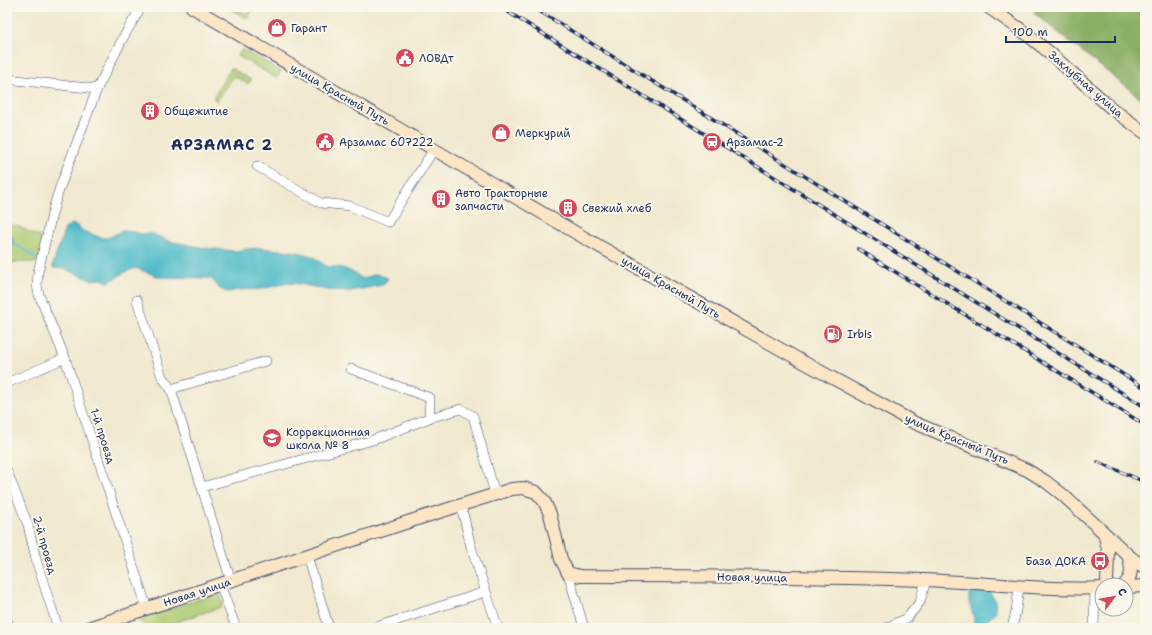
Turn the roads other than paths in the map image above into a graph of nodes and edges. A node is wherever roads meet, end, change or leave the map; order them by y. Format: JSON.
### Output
{"nodes":[{"id":1,"x":141,"y":7,"type":"edge"},
{"id":2,"x":192,"y":7,"type":"edge"},
{"id":3,"x":988,"y":7,"type":"edge"},
{"id":4,"x":7,"y":79,"type":"edge"},
{"id":5,"x":97,"y":89,"type":"junction"},
{"id":6,"x":1145,"y":133,"type":"edge"},
{"id":7,"x":434,"y":149,"type":"junction"},
{"id":8,"x":257,"y":166,"type":"dead end"},
{"id":9,"x":137,"y":300,"type":"dead end"},
{"id":10,"x":65,"y":358,"type":"junction"},
{"id":11,"x":266,"y":361,"type":"dead end"},
{"id":12,"x":351,"y":369,"type":"dead end"},
{"id":13,"x":7,"y":384,"type":"edge"},
{"id":14,"x":171,"y":389,"type":"junction"},
{"id":15,"x":429,"y":418,"type":"junction"},
{"id":16,"x":7,"y":471,"type":"edge"},
{"id":17,"x":202,"y":487,"type":"junction"},
{"id":18,"x":495,"y":494,"type":"junction"},
{"id":19,"x":461,"y":505,"type":"junction"},
{"id":20,"x":1104,"y":534,"type":"junction"},
{"id":21,"x":1128,"y":555,"type":"junction"},
{"id":22,"x":307,"y":556,"type":"junction"},
{"id":23,"x":1145,"y":568,"type":"edge"},
{"id":24,"x":568,"y":572,"type":"junction"},
{"id":25,"x":1107,"y":577,"type":"edge"},
{"id":26,"x":1130,"y":577,"type":"edge"},
{"id":27,"x":926,"y":580,"type":"junction"},
{"id":28,"x":226,"y":583,"type":"junction"},
{"id":29,"x":1134,"y":586,"type":"edge"},
{"id":30,"x":1145,"y":586,"type":"edge"},
{"id":31,"x":1019,"y":587,"type":"junction"},
{"id":32,"x":1094,"y":588,"type":"edge"},
{"id":33,"x":486,"y":592,"type":"junction"},
{"id":34,"x":147,"y":608,"type":"junction"},
{"id":35,"x":1095,"y":617,"type":"edge"},
{"id":36,"x":7,"y":620,"type":"edge"},
{"id":37,"x":93,"y":627,"type":"edge"},
{"id":38,"x":10,"y":628,"type":"edge"},
{"id":39,"x":58,"y":628,"type":"edge"},
{"id":40,"x":236,"y":628,"type":"edge"},
{"id":41,"x":328,"y":628,"type":"edge"},
{"id":42,"x":373,"y":628,"type":"edge"},
{"id":43,"x":498,"y":628,"type":"edge"},
{"id":44,"x":582,"y":628,"type":"edge"},
{"id":45,"x":886,"y":628,"type":"edge"},
{"id":46,"x":1012,"y":628,"type":"edge"},
{"id":47,"x":1094,"y":628,"type":"edge"}],
"edges":[{"from":1,"to":5,"type":"street","name":"1-й проезд"},
{"from":2,"to":7,"type":"main road","name":"улица Красный Путь"},
{"from":3,"to":6,"type":"main road","name":"Заклубная улица"},
{"from":4,"to":5,"type":"street"},
{"from":5,"to":10,"type":"street","name":"1-й проезд"},
{"from":7,"to":8,"type":"street"},
{"from":7,"to":20,"type":"main road","name":"улица Красный Путь"},
{"from":9,"to":14,"type":"street"},
{"from":10,"to":13,"type":"street"},
{"from":10,"to":34,"type":"street","name":"1-й проезд"},
{"from":11,"to":14,"type":"street"},
{"from":12,"to":15,"type":"street"},
{"from":14,"to":17,"type":"street"},
{"from":15,"to":17,"type":"street"},
{"from":15,"to":18,"type":"street"},
{"from":16,"to":39,"type":"street","name":"2-й проезд"},
{"from":17,"to":28,"type":"street"},
{"from":18,"to":19,"type":"main road","name":"Новая улица"},
{"from":18,"to":24,"type":"main road","name":"Новая улица"},
{"from":19,"to":22,"type":"main road","name":"Новая улица"},
{"from":19,"to":33,"type":"street"},
{"from":20,"to":21,"type":"main road","name":"улица Красный Путь"},
{"from":20,"to":25,"type":"main road"},
{"from":21,"to":23,"type":"main road","name":"улица Красный Путь"},
{"from":21,"to":26,"type":"main road"},
{"from":22,"to":28,"type":"main road","name":"Новая улица"},
{"from":22,"to":41,"type":"street"},
{"from":24,"to":27,"type":"main road","name":"Новая улица"},
{"from":24,"to":44,"type":"street"},
{"from":27,"to":31,"type":"main road","name":"Новая улица"},
{"from":27,"to":45,"type":"street"},
{"from":28,"to":34,"type":"main road","name":"Новая улица"},
{"from":28,"to":40,"type":"street"},
{"from":29,"to":30,"type":"main road"},
{"from":31,"to":32,"type":"main road","name":"Новая улица"},
{"from":31,"to":46,"type":"street"},
{"from":33,"to":42,"type":"street"},
{"from":33,"to":43,"type":"street"},
{"from":34,"to":37,"type":"main road","name":"Новая улица"},
{"from":35,"to":47,"type":"street"},
{"from":36,"to":38,"type":"street"}]}
